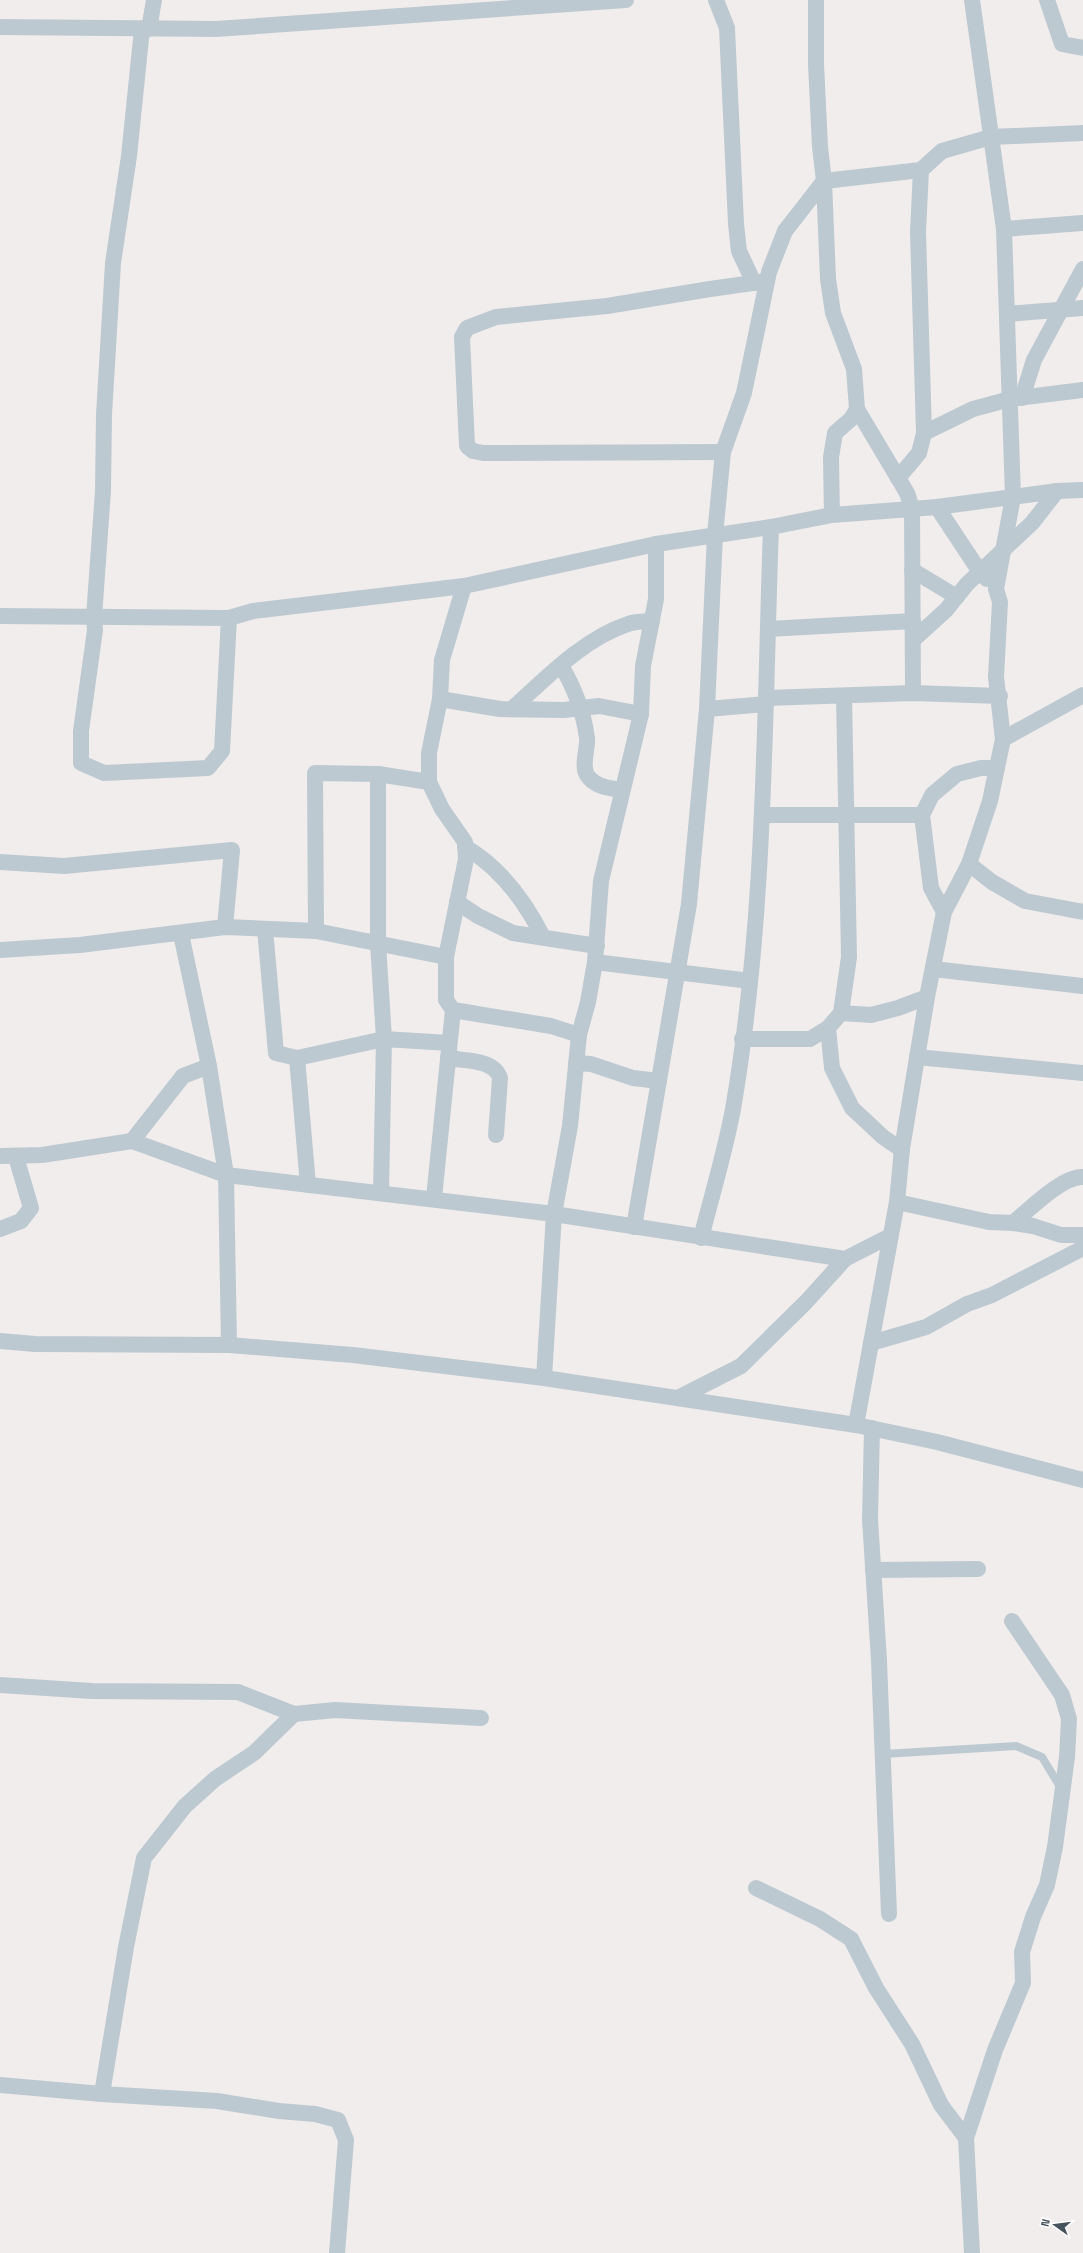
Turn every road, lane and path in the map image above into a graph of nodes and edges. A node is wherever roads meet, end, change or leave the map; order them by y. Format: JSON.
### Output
{"nodes":[{"id":1,"x":154,"y":0,"type":"edge"},
{"id":2,"x":626,"y":0,"type":"edge"},
{"id":3,"x":716,"y":0,"type":"edge"},
{"id":4,"x":816,"y":0,"type":"edge"},
{"id":5,"x":972,"y":0,"type":"edge"},
{"id":6,"x":1047,"y":0,"type":"edge"},
{"id":7,"x":0,"y":27,"type":"edge"},
{"id":8,"x":146,"y":29,"type":"junction"},
{"id":9,"x":1083,"y":48,"type":"edge"},
{"id":10,"x":1083,"y":133,"type":"edge"},
{"id":11,"x":991,"y":136,"type":"junction"},
{"id":12,"x":921,"y":170,"type":"junction"},
{"id":13,"x":824,"y":180,"type":"junction"},
{"id":14,"x":1083,"y":223,"type":"edge"},
{"id":15,"x":1004,"y":229,"type":"junction"},
{"id":16,"x":1083,"y":269,"type":"edge"},
{"id":17,"x":761,"y":282,"type":"junction"},
{"id":18,"x":1083,"y":308,"type":"edge"},
{"id":19,"x":1059,"y":310,"type":"junction"},
{"id":20,"x":1007,"y":314,"type":"junction"},
{"id":21,"x":1083,"y":390,"type":"edge"},
{"id":22,"x":1016,"y":398,"type":"junction"},
{"id":23,"x":857,"y":409,"type":"junction"},
{"id":24,"x":924,"y":433,"type":"junction"},
{"id":25,"x":723,"y":452,"type":"junction"},
{"id":26,"x":898,"y":478,"type":"junction"},
{"id":27,"x":1083,"y":490,"type":"edge"},
{"id":28,"x":1057,"y":491,"type":"junction"},
{"id":29,"x":1013,"y":497,"type":"junction"},
{"id":30,"x":937,"y":506,"type":"junction"},
{"id":31,"x":912,"y":508,"type":"junction"},
{"id":32,"x":832,"y":515,"type":"junction"},
{"id":33,"x":771,"y":527,"type":"junction"},
{"id":34,"x":715,"y":535,"type":"junction"},
{"id":35,"x":656,"y":544,"type":"junction"},
{"id":36,"x":1004,"y":551,"type":"junction"},
{"id":37,"x":912,"y":570,"type":"junction"},
{"id":38,"x":980,"y":572,"type":"junction"},
{"id":39,"x":464,"y":586,"type":"junction"},
{"id":40,"x":996,"y":589,"type":"junction"},
{"id":41,"x":957,"y":597,"type":"junction"},
{"id":42,"x":0,"y":616,"type":"edge"},
{"id":43,"x":94,"y":617,"type":"junction"},
{"id":44,"x":229,"y":618,"type":"junction"},
{"id":45,"x":652,"y":621,"type":"junction"},
{"id":46,"x":913,"y":621,"type":"junction"},
{"id":47,"x":768,"y":629,"type":"junction"},
{"id":48,"x":913,"y":640,"type":"junction"},
{"id":49,"x":561,"y":666,"type":"junction"},
{"id":50,"x":913,"y":693,"type":"junction"},
{"id":51,"x":1083,"y":695,"type":"edge"},
{"id":52,"x":844,"y":696,"type":"junction"},
{"id":53,"x":1000,"y":696,"type":"junction"},
{"id":54,"x":440,"y":700,"type":"junction"},
{"id":55,"x":766,"y":701,"type":"junction"},
{"id":56,"x":579,"y":708,"type":"junction"},
{"id":57,"x":512,"y":709,"type":"junction"},
{"id":58,"x":707,"y":709,"type":"junction"},
{"id":59,"x":640,"y":714,"type":"junction"},
{"id":60,"x":1003,"y":739,"type":"junction"},
{"id":61,"x":997,"y":768,"type":"junction"},
{"id":62,"x":378,"y":774,"type":"junction"},
{"id":63,"x":429,"y":782,"type":"junction"},
{"id":64,"x":622,"y":790,"type":"junction"},
{"id":65,"x":762,"y":815,"type":"junction"},
{"id":66,"x":922,"y":815,"type":"junction"},
{"id":67,"x":846,"y":816,"type":"junction"},
{"id":68,"x":465,"y":847,"type":"junction"},
{"id":69,"x":0,"y":862,"type":"edge"},
{"id":70,"x":969,"y":864,"type":"junction"},
{"id":71,"x":457,"y":902,"type":"junction"},
{"id":72,"x":944,"y":912,"type":"junction"},
{"id":73,"x":1083,"y":912,"type":"edge"},
{"id":74,"x":225,"y":927,"type":"junction"},
{"id":75,"x":265,"y":929,"type":"junction"},
{"id":76,"x":316,"y":931,"type":"junction"},
{"id":77,"x":181,"y":934,"type":"junction"},
{"id":78,"x":543,"y":937,"type":"junction"},
{"id":79,"x":378,"y":943,"type":"junction"},
{"id":80,"x":597,"y":946,"type":"junction"},
{"id":81,"x":0,"y":950,"type":"edge"},
{"id":82,"x":446,"y":957,"type":"junction"},
{"id":83,"x":595,"y":962,"type":"junction"},
{"id":84,"x":932,"y":969,"type":"junction"},
{"id":85,"x":677,"y":972,"type":"junction"},
{"id":86,"x":750,"y":981,"type":"junction"},
{"id":87,"x":1083,"y":986,"type":"edge"},
{"id":88,"x":927,"y":997,"type":"junction"},
{"id":89,"x":453,"y":1010,"type":"junction"},
{"id":90,"x":841,"y":1013,"type":"junction"},
{"id":91,"x":828,"y":1028,"type":"junction"},
{"id":92,"x":579,"y":1035,"type":"junction"},
{"id":93,"x":384,"y":1039,"type":"junction"},
{"id":94,"x":742,"y":1039,"type":"junction"},
{"id":95,"x":448,"y":1051,"type":"junction"},
{"id":96,"x":917,"y":1057,"type":"junction"},
{"id":97,"x":297,"y":1058,"type":"junction"},
{"id":98,"x":576,"y":1063,"type":"junction"},
{"id":99,"x":209,"y":1066,"type":"junction"},
{"id":100,"x":1083,"y":1073,"type":"edge"},
{"id":101,"x":659,"y":1081,"type":"junction"},
{"id":102,"x":496,"y":1135,"type":"dead end"},
{"id":103,"x":132,"y":1141,"type":"junction"},
{"id":104,"x":902,"y":1150,"type":"junction"},
{"id":105,"x":0,"y":1156,"type":"edge"},
{"id":106,"x":16,"y":1157,"type":"junction"},
{"id":107,"x":226,"y":1175,"type":"junction"},
{"id":108,"x":1083,"y":1177,"type":"edge"},
{"id":109,"x":308,"y":1185,"type":"junction"},
{"id":110,"x":381,"y":1193,"type":"junction"},
{"id":111,"x":434,"y":1198,"type":"junction"},
{"id":112,"x":897,"y":1202,"type":"junction"},
{"id":113,"x":554,"y":1214,"type":"junction"},
{"id":114,"x":1013,"y":1222,"type":"junction"},
{"id":115,"x":634,"y":1227,"type":"junction"},
{"id":116,"x":0,"y":1229,"type":"edge"},
{"id":117,"x":1083,"y":1235,"type":"edge"},
{"id":118,"x":890,"y":1236,"type":"junction"},
{"id":119,"x":701,"y":1238,"type":"junction"},
{"id":120,"x":1083,"y":1248,"type":"edge"},
{"id":121,"x":845,"y":1259,"type":"junction"},
{"id":122,"x":0,"y":1341,"type":"edge"},
{"id":123,"x":871,"y":1343,"type":"junction"},
{"id":124,"x":229,"y":1345,"type":"junction"},
{"id":125,"x":544,"y":1378,"type":"junction"},
{"id":126,"x":678,"y":1398,"type":"junction"},
{"id":127,"x":856,"y":1425,"type":"junction"},
{"id":128,"x":872,"y":1428,"type":"junction"},
{"id":129,"x":1083,"y":1480,"type":"edge"},
{"id":130,"x":978,"y":1569,"type":"dead end"},
{"id":131,"x":873,"y":1570,"type":"junction"},
{"id":132,"x":1012,"y":1621,"type":"dead end"},
{"id":133,"x":0,"y":1685,"type":"edge"},
{"id":134,"x":294,"y":1714,"type":"junction"},
{"id":135,"x":481,"y":1718,"type":"dead end"},
{"id":136,"x":884,"y":1754,"type":"junction"},
{"id":137,"x":1062,"y":1791,"type":"junction"},
{"id":138,"x":756,"y":1888,"type":"dead end"},
{"id":139,"x":889,"y":1914,"type":"dead end"},
{"id":140,"x":0,"y":2085,"type":"edge"},
{"id":141,"x":102,"y":2094,"type":"junction"},
{"id":142,"x":966,"y":2138,"type":"junction"},
{"id":143,"x":337,"y":2253,"type":"edge"},
{"id":144,"x":972,"y":2253,"type":"edge"}],
"edges":[{"from":1,"to":8,"type":"street"},
{"from":2,"to":8,"type":"street"},
{"from":3,"to":17,"type":"street"},
{"from":4,"to":13,"type":"street"},
{"from":5,"to":11,"type":"street"},
{"from":6,"to":9,"type":"street"},
{"from":7,"to":8,"type":"street"},
{"from":8,"to":43,"type":"street"},
{"from":10,"to":11,"type":"street"},
{"from":11,"to":12,"type":"street"},
{"from":11,"to":15,"type":"street"},
{"from":12,"to":13,"type":"street"},
{"from":12,"to":24,"type":"street"},
{"from":13,"to":17,"type":"street"},
{"from":13,"to":23,"type":"street"},
{"from":14,"to":15,"type":"street"},
{"from":15,"to":20,"type":"street"},
{"from":16,"to":19,"type":"street"},
{"from":17,"to":25,"type":"street"},
{"from":17,"to":25,"type":"street"},
{"from":18,"to":19,"type":"street"},
{"from":19,"to":20,"type":"street"},
{"from":19,"to":22,"type":"street"},
{"from":20,"to":22,"type":"street"},
{"from":21,"to":22,"type":"street"},
{"from":22,"to":24,"type":"street"},
{"from":22,"to":29,"type":"street"},
{"from":23,"to":26,"type":"street"},
{"from":23,"to":32,"type":"street"},
{"from":24,"to":26,"type":"street"},
{"from":25,"to":34,"type":"street"},
{"from":26,"to":31,"type":"street"},
{"from":27,"to":28,"type":"street"},
{"from":28,"to":29,"type":"street"},
{"from":28,"to":36,"type":"street"},
{"from":29,"to":30,"type":"street"},
{"from":29,"to":36,"type":"street"},
{"from":30,"to":31,"type":"street"},
{"from":30,"to":38,"type":"street"},
{"from":31,"to":32,"type":"street"},
{"from":31,"to":37,"type":"street"},
{"from":32,"to":33,"type":"street"},
{"from":33,"to":34,"type":"street"},
{"from":33,"to":47,"type":"street"},
{"from":34,"to":35,"type":"street"},
{"from":34,"to":58,"type":"street"},
{"from":35,"to":39,"type":"street"},
{"from":35,"to":45,"type":"street"},
{"from":36,"to":38,"type":"street"},
{"from":36,"to":40,"type":"street"},
{"from":37,"to":41,"type":"street"},
{"from":37,"to":46,"type":"street"},
{"from":38,"to":40,"type":"street"},
{"from":38,"to":41,"type":"street"},
{"from":39,"to":44,"type":"street"},
{"from":39,"to":54,"type":"street"},
{"from":40,"to":53,"type":"street"},
{"from":41,"to":48,"type":"street"},
{"from":42,"to":43,"type":"street"},
{"from":43,"to":44,"type":"street"},
{"from":43,"to":44,"type":"street"},
{"from":45,"to":49,"type":"street"},
{"from":45,"to":59,"type":"street"},
{"from":46,"to":47,"type":"street"},
{"from":46,"to":48,"type":"street"},
{"from":47,"to":55,"type":"street"},
{"from":48,"to":50,"type":"street"},
{"from":49,"to":56,"type":"street"},
{"from":49,"to":57,"type":"street"},
{"from":50,"to":52,"type":"street"},
{"from":50,"to":53,"type":"street"},
{"from":51,"to":60,"type":"street"},
{"from":52,"to":55,"type":"street"},
{"from":52,"to":67,"type":"street"},
{"from":53,"to":60,"type":"street"},
{"from":54,"to":57,"type":"street"},
{"from":54,"to":63,"type":"street"},
{"from":55,"to":58,"type":"street"},
{"from":55,"to":65,"type":"street"},
{"from":56,"to":57,"type":"street"},
{"from":56,"to":59,"type":"street"},
{"from":56,"to":64,"type":"street"},
{"from":58,"to":85,"type":"street"},
{"from":59,"to":64,"type":"street"},
{"from":60,"to":61,"type":"street"},
{"from":61,"to":66,"type":"street"},
{"from":61,"to":70,"type":"street"},
{"from":62,"to":63,"type":"street"},
{"from":62,"to":76,"type":"street"},
{"from":62,"to":79,"type":"street"},
{"from":63,"to":68,"type":"street"},
{"from":64,"to":80,"type":"street"},
{"from":65,"to":67,"type":"street"},
{"from":65,"to":86,"type":"street"},
{"from":66,"to":67,"type":"street"},
{"from":66,"to":72,"type":"street"},
{"from":67,"to":90,"type":"street"},
{"from":68,"to":71,"type":"street"},
{"from":68,"to":78,"type":"street"},
{"from":69,"to":74,"type":"street"},
{"from":70,"to":72,"type":"street"},
{"from":70,"to":73,"type":"street"},
{"from":71,"to":78,"type":"street"},
{"from":71,"to":82,"type":"street"},
{"from":72,"to":84,"type":"street"},
{"from":74,"to":75,"type":"street"},
{"from":74,"to":77,"type":"street"},
{"from":75,"to":76,"type":"street"},
{"from":75,"to":97,"type":"street"},
{"from":76,"to":79,"type":"street"},
{"from":77,"to":81,"type":"street"},
{"from":77,"to":99,"type":"street"},
{"from":78,"to":80,"type":"street"},
{"from":79,"to":82,"type":"street"},
{"from":79,"to":93,"type":"street"},
{"from":80,"to":83,"type":"street"},
{"from":82,"to":89,"type":"street"},
{"from":83,"to":85,"type":"street"},
{"from":83,"to":92,"type":"street"},
{"from":84,"to":87,"type":"street"},
{"from":84,"to":88,"type":"street"},
{"from":85,"to":86,"type":"street"},
{"from":85,"to":101,"type":"street"},
{"from":86,"to":94,"type":"street"},
{"from":88,"to":90,"type":"street"},
{"from":88,"to":96,"type":"street"},
{"from":89,"to":92,"type":"street"},
{"from":89,"to":95,"type":"street"},
{"from":90,"to":91,"type":"street"},
{"from":91,"to":94,"type":"street"},
{"from":91,"to":104,"type":"street"},
{"from":92,"to":98,"type":"street"},
{"from":93,"to":95,"type":"street"},
{"from":93,"to":97,"type":"street"},
{"from":93,"to":110,"type":"street"},
{"from":94,"to":119,"type":"street"},
{"from":95,"to":102,"type":"street"},
{"from":95,"to":111,"type":"street"},
{"from":96,"to":100,"type":"street"},
{"from":96,"to":104,"type":"street"},
{"from":97,"to":109,"type":"street"},
{"from":98,"to":101,"type":"street"},
{"from":98,"to":113,"type":"street"},
{"from":99,"to":103,"type":"street"},
{"from":99,"to":107,"type":"street"},
{"from":101,"to":115,"type":"street"},
{"from":103,"to":106,"type":"street"},
{"from":103,"to":107,"type":"street"},
{"from":104,"to":112,"type":"street"},
{"from":105,"to":106,"type":"street"},
{"from":106,"to":116,"type":"street"},
{"from":107,"to":109,"type":"street"},
{"from":107,"to":124,"type":"street"},
{"from":108,"to":114,"type":"street"},
{"from":109,"to":110,"type":"street"},
{"from":110,"to":111,"type":"street"},
{"from":111,"to":113,"type":"street"},
{"from":112,"to":114,"type":"street"},
{"from":112,"to":118,"type":"street"},
{"from":113,"to":115,"type":"street"},
{"from":113,"to":125,"type":"street"},
{"from":114,"to":117,"type":"street"},
{"from":115,"to":119,"type":"street"},
{"from":118,"to":121,"type":"street"},
{"from":118,"to":123,"type":"street"},
{"from":119,"to":121,"type":"street"},
{"from":120,"to":123,"type":"street"},
{"from":121,"to":126,"type":"street"},
{"from":122,"to":124,"type":"street"},
{"from":123,"to":127,"type":"street"},
{"from":124,"to":125,"type":"street"},
{"from":125,"to":126,"type":"street"},
{"from":126,"to":127,"type":"street"},
{"from":127,"to":128,"type":"street"},
{"from":128,"to":129,"type":"street"},
{"from":128,"to":131,"type":"street"},
{"from":130,"to":131,"type":"street"},
{"from":131,"to":136,"type":"street"},
{"from":132,"to":137,"type":"street"},
{"from":133,"to":134,"type":"street"},
{"from":134,"to":135,"type":"street"},
{"from":134,"to":141,"type":"street"},
{"from":136,"to":137,"type":"lane"},
{"from":136,"to":139,"type":"street"},
{"from":137,"to":142,"type":"street"},
{"from":138,"to":142,"type":"street"},
{"from":140,"to":141,"type":"street"},
{"from":141,"to":143,"type":"street"},
{"from":142,"to":144,"type":"street"}]}
